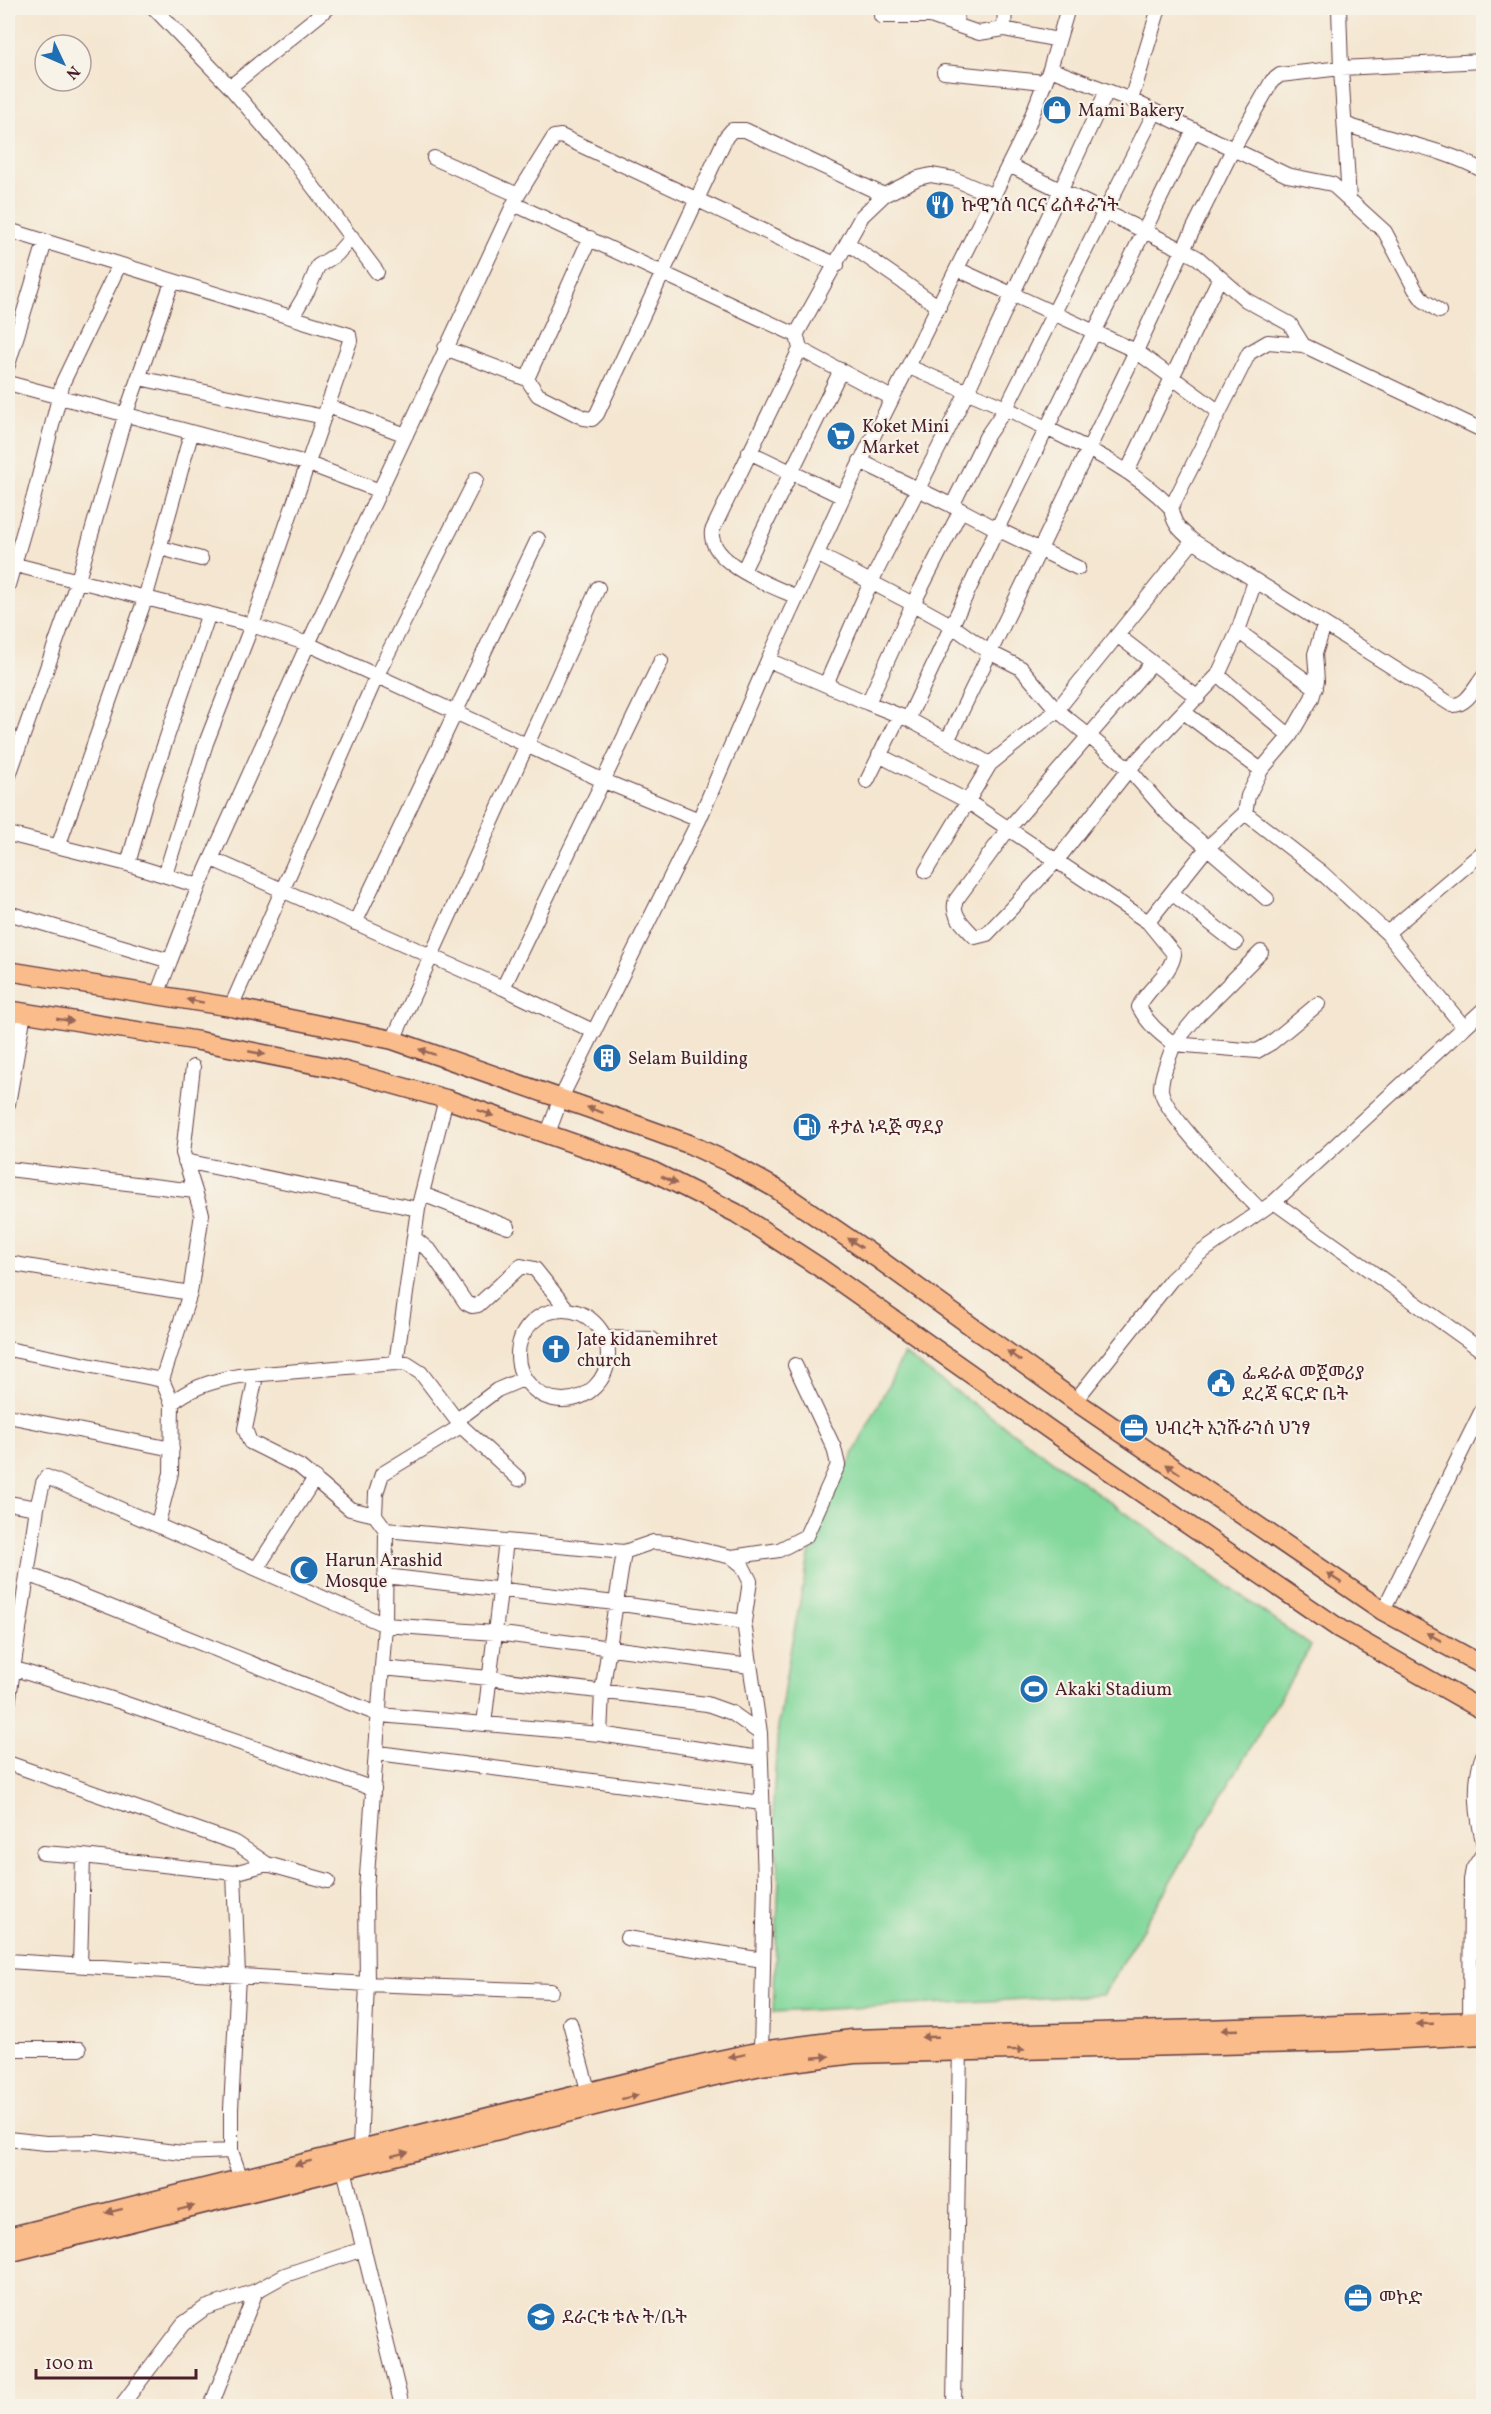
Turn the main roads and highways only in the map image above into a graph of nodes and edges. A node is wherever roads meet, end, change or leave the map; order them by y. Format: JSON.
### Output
{"nodes":[{"id":1,"x":8,"y":971,"type":"edge"},
{"id":2,"x":16,"y":1012,"type":"edge"},
{"id":3,"x":1484,"y":1666,"type":"edge"},
{"id":4,"x":1484,"y":1711,"type":"edge"},
{"id":5,"x":1477,"y":2021,"type":"edge"},
{"id":6,"x":1484,"y":2035,"type":"edge"},
{"id":7,"x":960,"y":2044,"type":"junction"},
{"id":8,"x":341,"y":2161,"type":"junction"},
{"id":9,"x":8,"y":2237,"type":"edge"},
{"id":10,"x":8,"y":2253,"type":"edge"}],
"edges":[{"from":3,"to":1,"type":"main road","one_way":true},
{"from":2,"to":4,"type":"main road","one_way":true},
{"from":5,"to":7,"type":"main road","one_way":true},
{"from":7,"to":6,"type":"main road","one_way":true},
{"from":8,"to":7,"type":"main road","one_way":true},
{"from":7,"to":8,"type":"main road","one_way":true},
{"from":8,"to":9,"type":"main road","one_way":true},
{"from":10,"to":8,"type":"main road","one_way":true}]}
